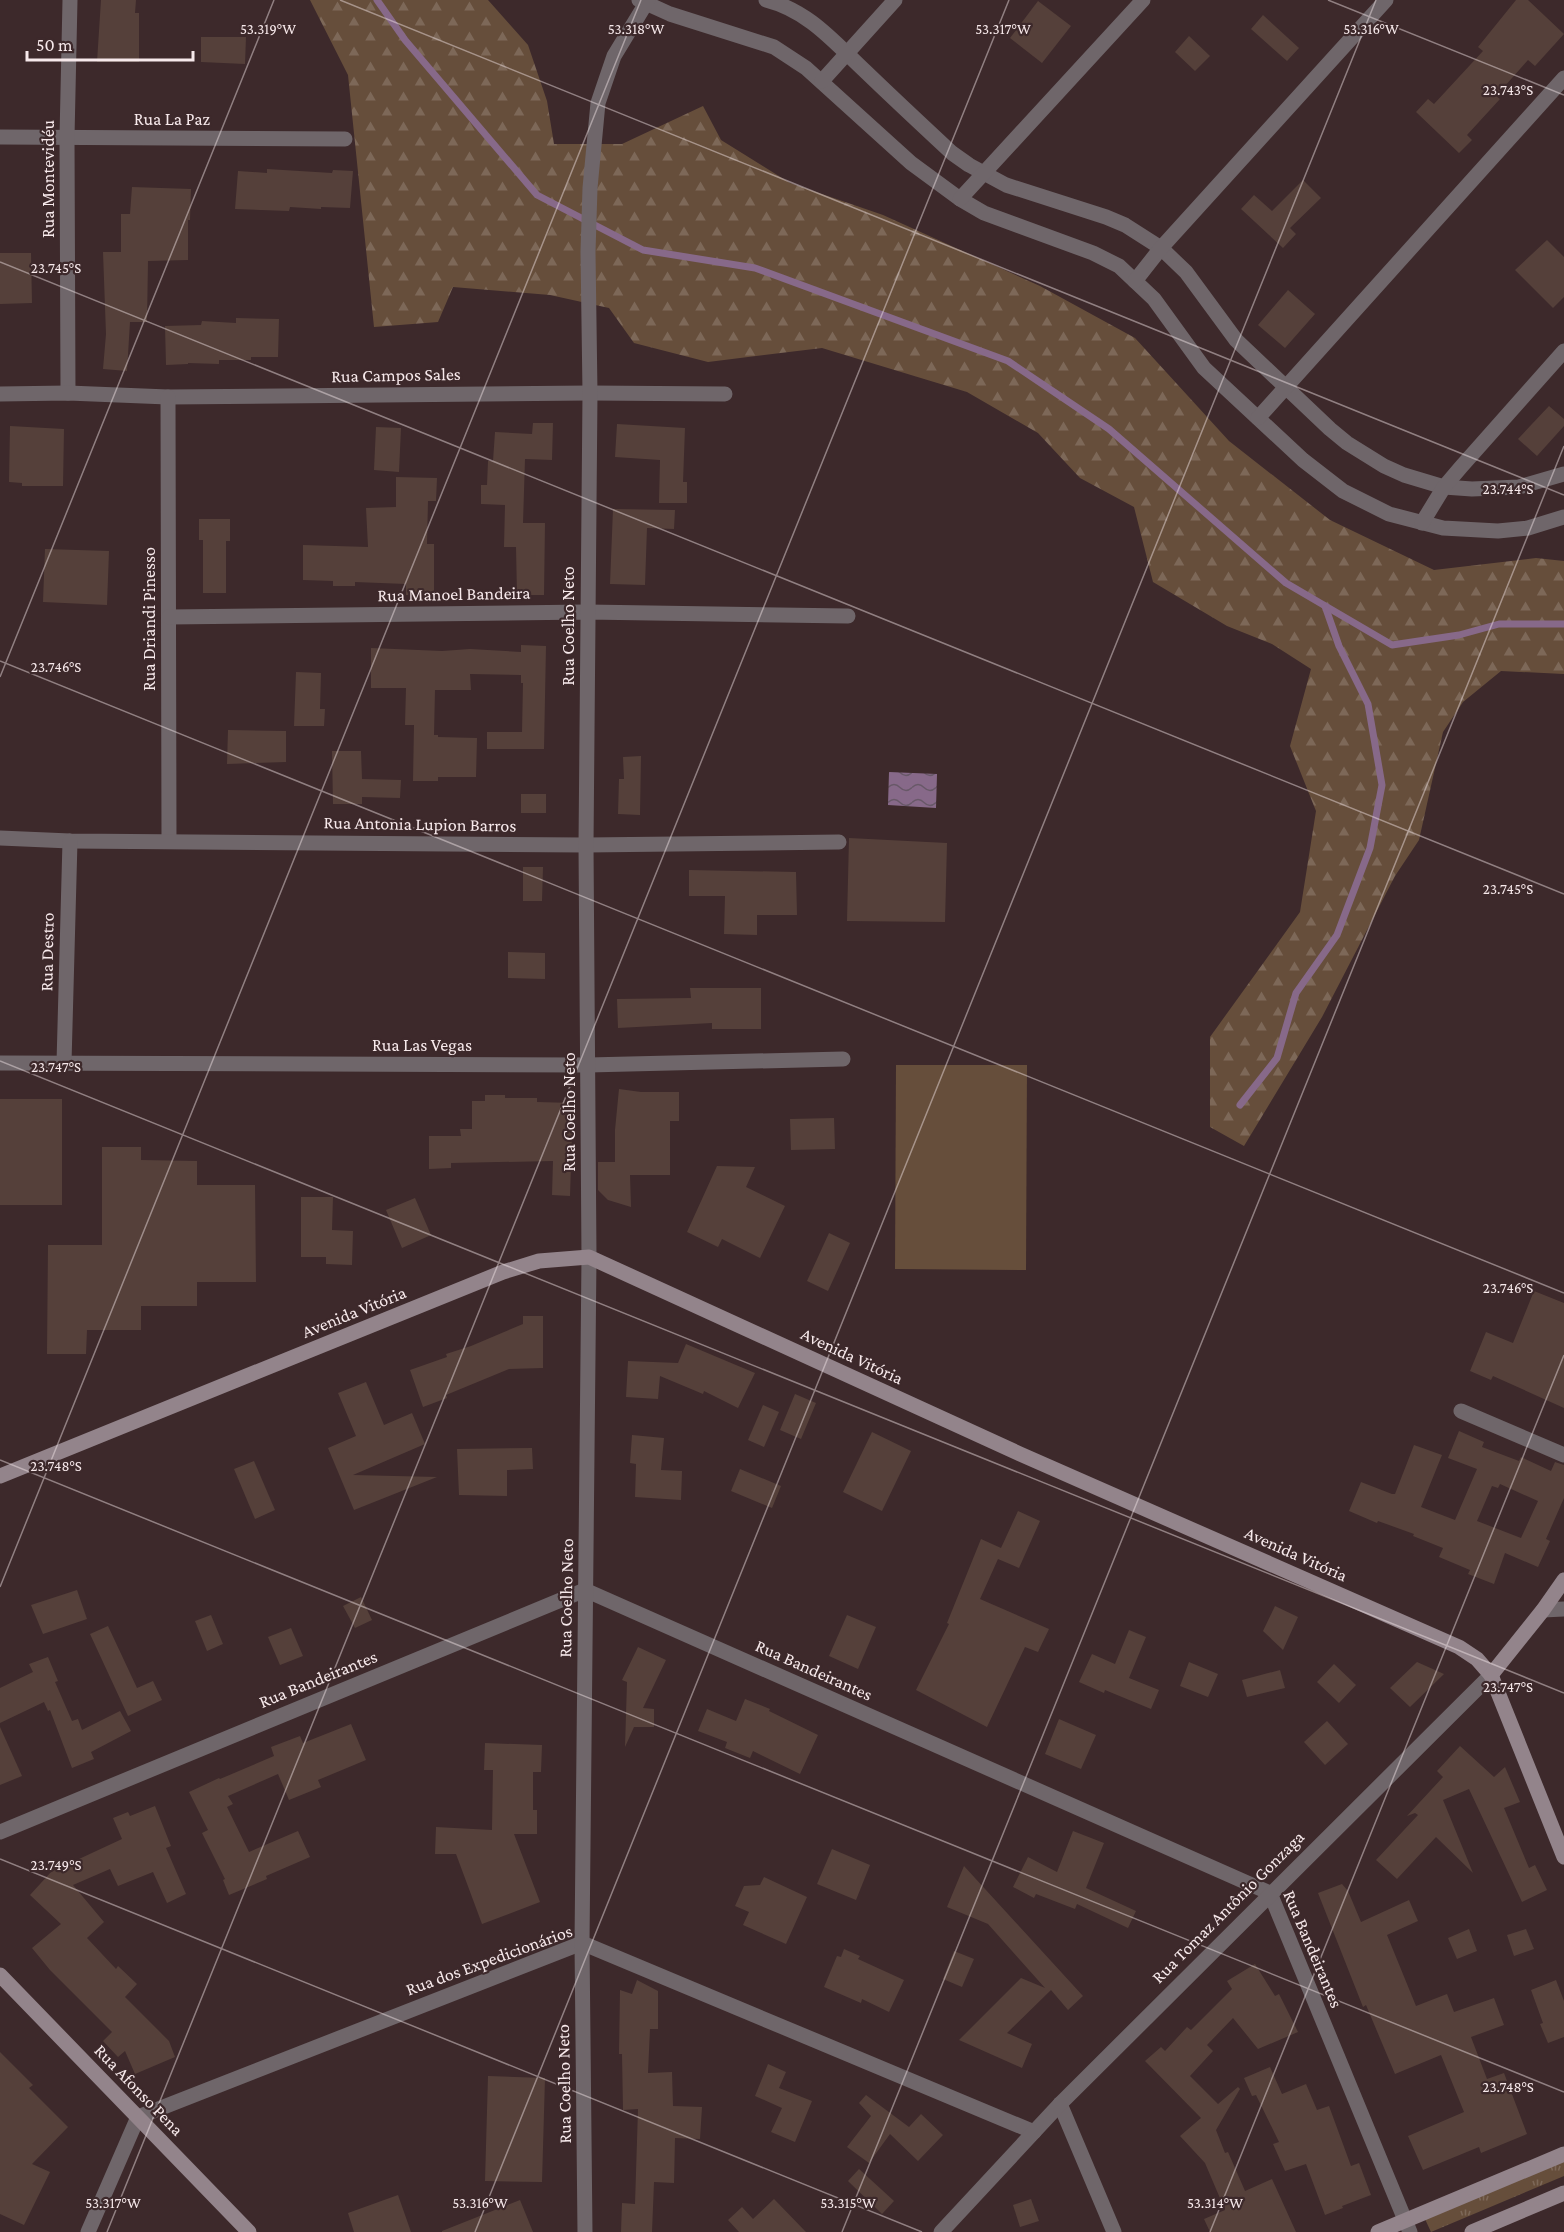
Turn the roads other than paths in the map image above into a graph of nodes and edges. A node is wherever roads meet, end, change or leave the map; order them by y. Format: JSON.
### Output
{"nodes":[{"id":1,"x":70,"y":0,"type":"edge"},
{"id":2,"x":766,"y":0,"type":"edge"},
{"id":3,"x":895,"y":0,"type":"edge"},
{"id":4,"x":1143,"y":0,"type":"edge"},
{"id":5,"x":1386,"y":0,"type":"edge"},
{"id":6,"x":644,"y":1,"type":"edge"},
{"id":7,"x":846,"y":54,"type":"junction"},
{"id":8,"x":1564,"y":78,"type":"edge"},
{"id":9,"x":822,"y":81,"type":"junction"},
{"id":10,"x":0,"y":137,"type":"edge"},
{"id":11,"x":67,"y":137,"type":"junction"},
{"id":12,"x":345,"y":139,"type":"dead end"},
{"id":13,"x":983,"y":173,"type":"junction"},
{"id":14,"x":960,"y":199,"type":"junction"},
{"id":15,"x":1161,"y":248,"type":"junction"},
{"id":16,"x":1135,"y":280,"type":"junction"},
{"id":17,"x":1564,"y":351,"type":"edge"},
{"id":18,"x":1285,"y":387,"type":"junction"},
{"id":19,"x":68,"y":393,"type":"junction"},
{"id":20,"x":590,"y":393,"type":"junction"},
{"id":21,"x":0,"y":394,"type":"edge"},
{"id":22,"x":725,"y":394,"type":"dead end"},
{"id":23,"x":168,"y":397,"type":"junction"},
{"id":24,"x":1258,"y":418,"type":"junction"},
{"id":25,"x":1564,"y":474,"type":"edge"},
{"id":26,"x":1444,"y":487,"type":"junction"},
{"id":27,"x":1564,"y":517,"type":"edge"},
{"id":28,"x":1422,"y":523,"type":"junction"},
{"id":29,"x":587,"y":612,"type":"junction"},
{"id":30,"x":848,"y":616,"type":"dead end"},
{"id":31,"x":169,"y":617,"type":"junction"},
{"id":32,"x":0,"y":838,"type":"edge"},
{"id":33,"x":70,"y":841,"type":"junction"},
{"id":34,"x":169,"y":841,"type":"junction"},
{"id":35,"x":839,"y":842,"type":"dead end"},
{"id":36,"x":586,"y":845,"type":"junction"},
{"id":37,"x":843,"y":1059,"type":"dead end"},
{"id":38,"x":0,"y":1063,"type":"edge"},
{"id":39,"x":64,"y":1063,"type":"junction"},
{"id":40,"x":588,"y":1065,"type":"junction"},
{"id":41,"x":589,"y":1257,"type":"junction"},
{"id":42,"x":1461,"y":1411,"type":"dead end"},
{"id":43,"x":1564,"y":1455,"type":"edge"},
{"id":44,"x":0,"y":1476,"type":"edge"},
{"id":45,"x":1564,"y":1580,"type":"edge"},
{"id":46,"x":585,"y":1590,"type":"junction"},
{"id":47,"x":1564,"y":1609,"type":"edge"},
{"id":48,"x":1543,"y":1610,"type":"junction"},
{"id":49,"x":1491,"y":1675,"type":"junction"},
{"id":50,"x":0,"y":1832,"type":"edge"},
{"id":51,"x":1564,"y":1857,"type":"edge"},
{"id":52,"x":1270,"y":1893,"type":"junction"},
{"id":53,"x":582,"y":1943,"type":"junction"},
{"id":54,"x":0,"y":1975,"type":"edge"},
{"id":55,"x":1060,"y":2104,"type":"junction"},
{"id":56,"x":138,"y":2116,"type":"junction"},
{"id":57,"x":1034,"y":2132,"type":"junction"},
{"id":58,"x":1564,"y":2154,"type":"edge"},
{"id":59,"x":1564,"y":2193,"type":"edge"},
{"id":60,"x":1408,"y":2226,"type":"edge"},
{"id":61,"x":88,"y":2232,"type":"edge"},
{"id":62,"x":249,"y":2232,"type":"edge"},
{"id":63,"x":585,"y":2232,"type":"edge"},
{"id":64,"x":941,"y":2232,"type":"edge"},
{"id":65,"x":1114,"y":2232,"type":"edge"},
{"id":66,"x":1378,"y":2232,"type":"edge"},
{"id":67,"x":1472,"y":2232,"type":"edge"}],
"edges":[{"from":1,"to":11,"type":"street","name":"Rua Montevidéu"},
{"from":2,"to":7,"type":"street"},
{"from":3,"to":7,"type":"street"},
{"from":4,"to":13,"type":"street"},
{"from":5,"to":15,"type":"street"},
{"from":6,"to":9,"type":"street"},
{"from":6,"to":20,"type":"street","name":"Rua Coelho Neto"},
{"from":7,"to":9,"type":"street"},
{"from":7,"to":13,"type":"street"},
{"from":8,"to":18,"type":"street"},
{"from":9,"to":14,"type":"street"},
{"from":10,"to":11,"type":"street","name":"Rua La Paz"},
{"from":11,"to":12,"type":"street","name":"Rua La Paz"},
{"from":11,"to":19,"type":"street","name":"Rua Montevidéu"},
{"from":13,"to":14,"type":"street"},
{"from":13,"to":15,"type":"street"},
{"from":14,"to":16,"type":"street"},
{"from":15,"to":16,"type":"street"},
{"from":15,"to":18,"type":"street"},
{"from":16,"to":24,"type":"street"},
{"from":17,"to":26,"type":"street"},
{"from":18,"to":24,"type":"street"},
{"from":18,"to":26,"type":"street"},
{"from":19,"to":21,"type":"street","name":"Rua Campos Sales"},
{"from":19,"to":23,"type":"street","name":"Rua Campos Sales"},
{"from":20,"to":22,"type":"street","name":"Rua Campos Sales"},
{"from":20,"to":23,"type":"street","name":"Rua Campos Sales"},
{"from":20,"to":29,"type":"street","name":"Rua Coelho Neto"},
{"from":23,"to":31,"type":"street","name":"Rua Driandi Pinesso"},
{"from":24,"to":28,"type":"street"},
{"from":25,"to":26,"type":"street"},
{"from":26,"to":28,"type":"street"},
{"from":27,"to":28,"type":"street"},
{"from":29,"to":30,"type":"street","name":"Rua Manoel Bandeira"},
{"from":29,"to":31,"type":"street","name":"Rua Manoel Bandeira"},
{"from":29,"to":36,"type":"street","name":"Rua Coelho Neto"},
{"from":31,"to":34,"type":"street","name":"Rua Driandi Pinesso"},
{"from":32,"to":33,"type":"street","name":"Rua Antonia Lupion Barros"},
{"from":33,"to":34,"type":"street","name":"Rua Antonia Lupion Barros"},
{"from":33,"to":39,"type":"street","name":"Rua Destro"},
{"from":34,"to":36,"type":"street","name":"Rua Antonia Lupion Barros"},
{"from":35,"to":36,"type":"street","name":"Rua Antonia Lupion Barros"},
{"from":36,"to":40,"type":"street","name":"Rua Coelho Neto"},
{"from":37,"to":40,"type":"street","name":"Rua Las Vegas"},
{"from":38,"to":39,"type":"street","name":"Rua Las Vegas"},
{"from":39,"to":40,"type":"street","name":"Rua Las Vegas"},
{"from":40,"to":41,"type":"street","name":"Rua Coelho Neto"},
{"from":41,"to":44,"type":"street","name":"Avenida Vitória"},
{"from":41,"to":46,"type":"street","name":"Rua Coelho Neto"},
{"from":41,"to":49,"type":"street","name":"Avenida Vitória"},
{"from":42,"to":43,"type":"street"},
{"from":45,"to":48,"type":"street","name":"Rua Tomaz Antônio Gonzaga"},
{"from":46,"to":50,"type":"street","name":"Rua Bandeirantes"},
{"from":46,"to":52,"type":"street","name":"Rua Bandeirantes"},
{"from":46,"to":53,"type":"street","name":"Rua Coelho Neto"},
{"from":47,"to":48,"type":"street"},
{"from":48,"to":49,"type":"street","name":"Rua Tomaz Antônio Gonzaga"},
{"from":49,"to":51,"type":"street","name":"Avenida Vitória"},
{"from":49,"to":52,"type":"street","name":"Rua Tomaz Antônio Gonzaga"},
{"from":52,"to":55,"type":"street","name":"Rua Tomaz Antônio Gonzaga"},
{"from":52,"to":60,"type":"street","name":"Rua Bandeirantes"},
{"from":53,"to":56,"type":"street","name":"Rua dos Expedicionários"},
{"from":53,"to":57,"type":"street","name":"Rua dos Expedicionários"},
{"from":53,"to":63,"type":"street","name":"Rua Coelho Neto"},
{"from":54,"to":56,"type":"street","name":"Rua Afonso Pena"},
{"from":55,"to":57,"type":"street","name":"Rua Tomaz Antônio Gonzaga"},
{"from":55,"to":65,"type":"street"},
{"from":56,"to":61,"type":"street"},
{"from":56,"to":62,"type":"street","name":"Rua Afonso Pena"},
{"from":57,"to":64,"type":"street","name":"Rua Tomaz Antônio Gonzaga"},
{"from":58,"to":60,"type":"street"},
{"from":59,"to":67,"type":"street"},
{"from":60,"to":66,"type":"street"}]}
